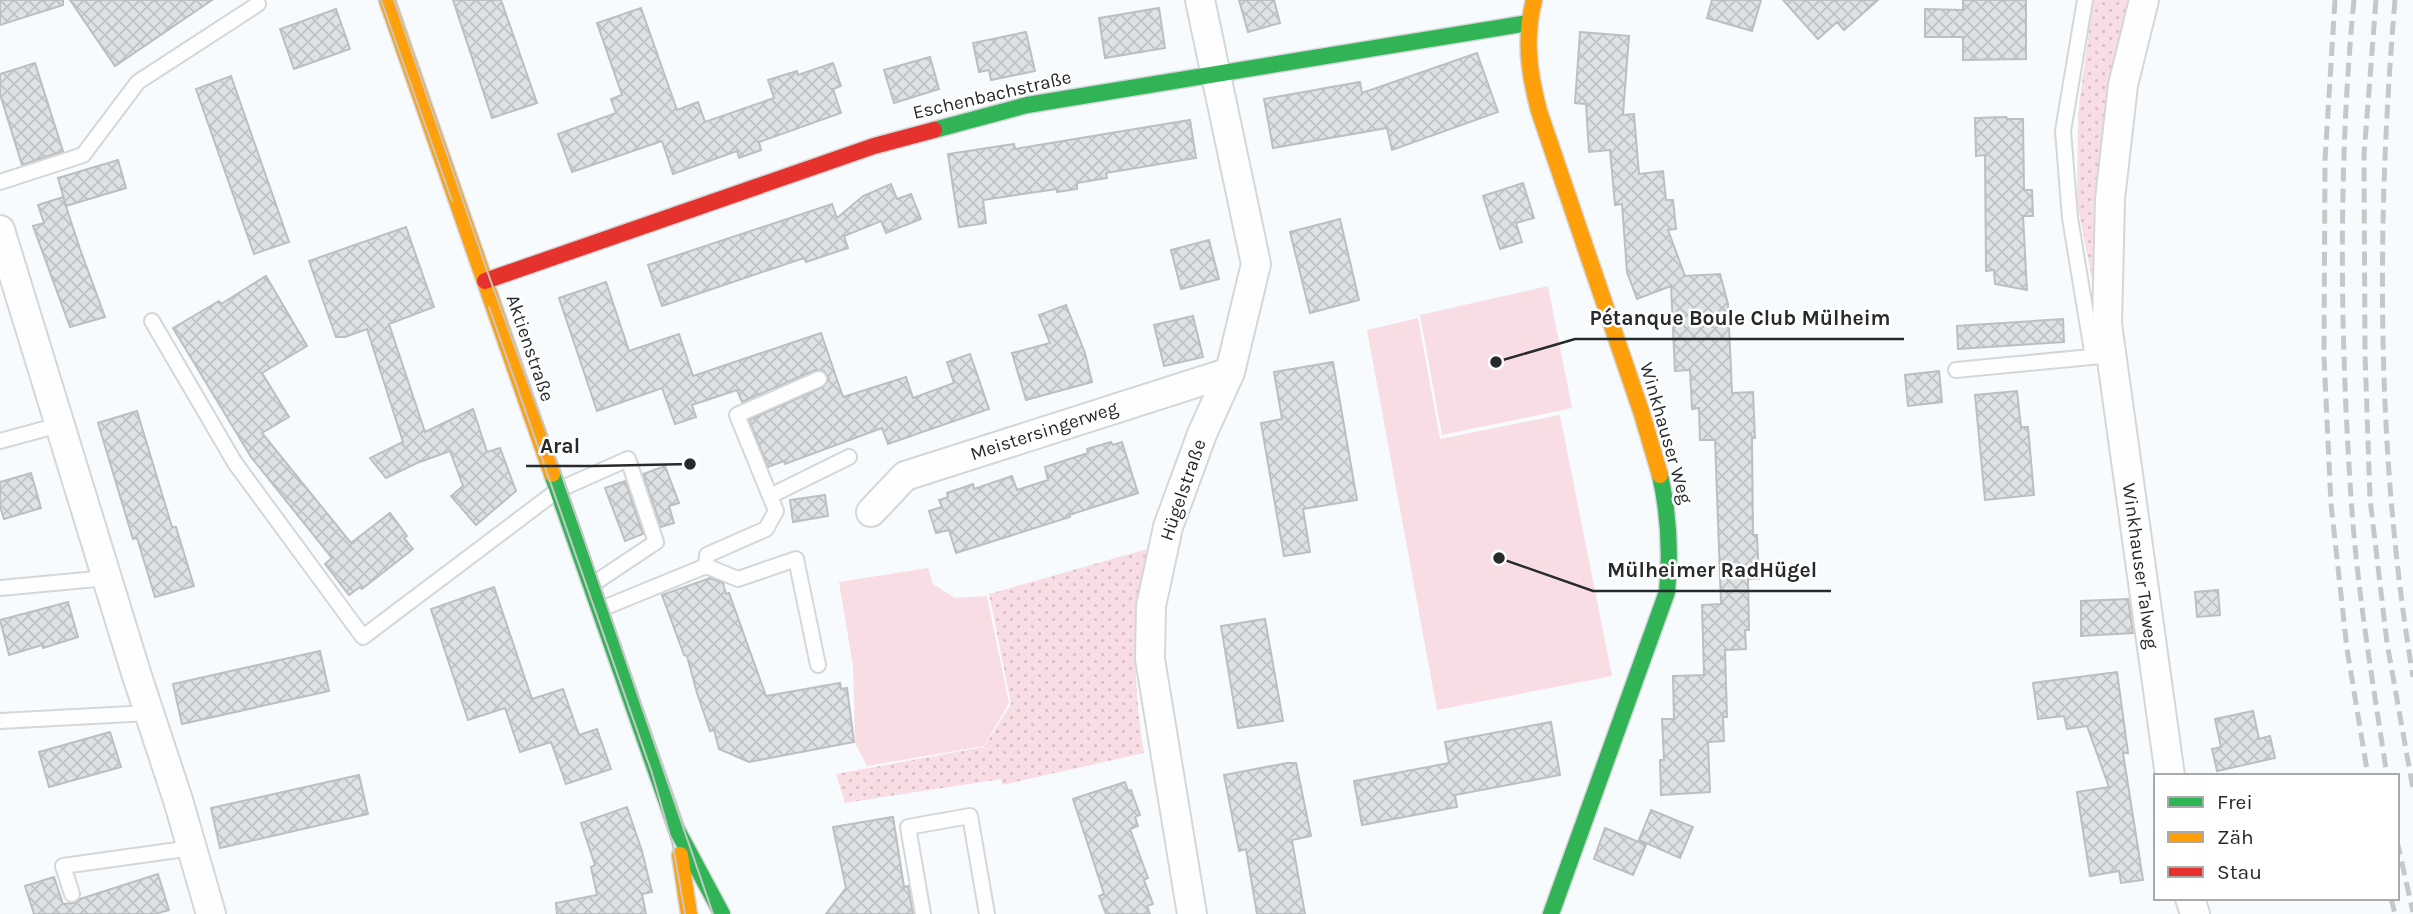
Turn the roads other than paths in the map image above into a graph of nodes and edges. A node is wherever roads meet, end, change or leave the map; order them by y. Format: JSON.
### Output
{"nodes":[{"id":1,"x":387,"y":0,"type":"edge"},
{"id":2,"x":1200,"y":0,"type":"edge"},
{"id":3,"x":1534,"y":0,"type":"edge"},
{"id":4,"x":2085,"y":0,"type":"edge"},
{"id":5,"x":2144,"y":0,"type":"edge"},
{"id":6,"x":257,"y":4,"type":"dead end"},
{"id":7,"x":1528,"y":23,"type":"junction"},
{"id":8,"x":1217,"y":73,"type":"junction"},
{"id":9,"x":0,"y":182,"type":"edge"},
{"id":10,"x":0,"y":230,"type":"edge"},
{"id":11,"x":485,"y":281,"type":"junction"},
{"id":12,"x":152,"y":321,"type":"dead end"},
{"id":13,"x":2101,"y":356,"type":"junction"},
{"id":14,"x":1956,"y":370,"type":"dead end"},
{"id":15,"x":1230,"y":372,"type":"junction"},
{"id":16,"x":819,"y":379,"type":"dead end"},
{"id":17,"x":59,"y":425,"type":"junction"},
{"id":18,"x":0,"y":441,"type":"edge"},
{"id":19,"x":849,"y":457,"type":"dead end"},
{"id":20,"x":558,"y":490,"type":"junction"},
{"id":21,"x":770,"y":496,"type":"junction"},
{"id":22,"x":871,"y":512,"type":"dead end"},
{"id":23,"x":706,"y":566,"type":"junction"},
{"id":24,"x":107,"y":578,"type":"junction"},
{"id":25,"x":592,"y":585,"type":"junction"},
{"id":26,"x":0,"y":588,"type":"edge"},
{"id":27,"x":600,"y":609,"type":"junction"},
{"id":28,"x":818,"y":664,"type":"dead end"},
{"id":29,"x":149,"y":713,"type":"junction"},
{"id":30,"x":0,"y":721,"type":"edge"},
{"id":31,"x":2170,"y":774,"type":"edge"},
{"id":32,"x":676,"y":828,"type":"junction"},
{"id":33,"x":192,"y":848,"type":"junction"},
{"id":34,"x":72,"y":894,"type":"dead end"},
{"id":35,"x":211,"y":914,"type":"edge"},
{"id":36,"x":689,"y":914,"type":"edge"},
{"id":37,"x":722,"y":914,"type":"edge"},
{"id":38,"x":923,"y":914,"type":"edge"},
{"id":39,"x":987,"y":914,"type":"edge"},
{"id":40,"x":1192,"y":914,"type":"edge"},
{"id":41,"x":1551,"y":914,"type":"edge"}],
"edges":[{"from":1,"to":11,"type":"street","name":"Aktienstraße"},
{"from":2,"to":8,"type":"street","name":"Hügelstraße"},
{"from":3,"to":7,"type":"street","name":"Winkhauser Weg"},
{"from":4,"to":13,"type":"lane","name":"Winkhauser Talweg"},
{"from":5,"to":13,"type":"street","name":"Winkhauser Talweg"},
{"from":6,"to":9,"type":"lane"},
{"from":7,"to":8,"type":"street","name":"Eschenbachstraße"},
{"from":7,"to":41,"type":"street","name":"Winkhauser Weg"},
{"from":8,"to":11,"type":"street","name":"Eschenbachstraße"},
{"from":8,"to":15,"type":"street","name":"Hügelstraße"},
{"from":10,"to":17,"type":"street"},
{"from":11,"to":20,"type":"street","name":"Aktienstraße"},
{"from":12,"to":20,"type":"lane"},
{"from":13,"to":14,"type":"lane"},
{"from":13,"to":31,"type":"street","name":"Winkhauser Talweg"},
{"from":15,"to":22,"type":"street","name":"Meistersingerweg"},
{"from":15,"to":40,"type":"street","name":"Hügelstraße"},
{"from":16,"to":21,"type":"lane"},
{"from":17,"to":18,"type":"lane"},
{"from":17,"to":24,"type":"street"},
{"from":19,"to":21,"type":"lane"},
{"from":20,"to":25,"type":"street","name":"Aktienstraße"},
{"from":20,"to":25,"type":"lane"},
{"from":21,"to":23,"type":"lane"},
{"from":23,"to":27,"type":"lane"},
{"from":23,"to":28,"type":"lane"},
{"from":24,"to":26,"type":"lane"},
{"from":24,"to":29,"type":"street"},
{"from":25,"to":27,"type":"street","name":"Aktienstraße"},
{"from":27,"to":32,"type":"street","name":"Aktienstraße"},
{"from":29,"to":30,"type":"lane"},
{"from":29,"to":33,"type":"street"},
{"from":32,"to":36,"type":"street","name":"Aktienstraße"},
{"from":32,"to":37,"type":"street","name":"Aktienstraße"},
{"from":33,"to":34,"type":"lane"},
{"from":33,"to":35,"type":"street"},
{"from":38,"to":39,"type":"lane"}]}
